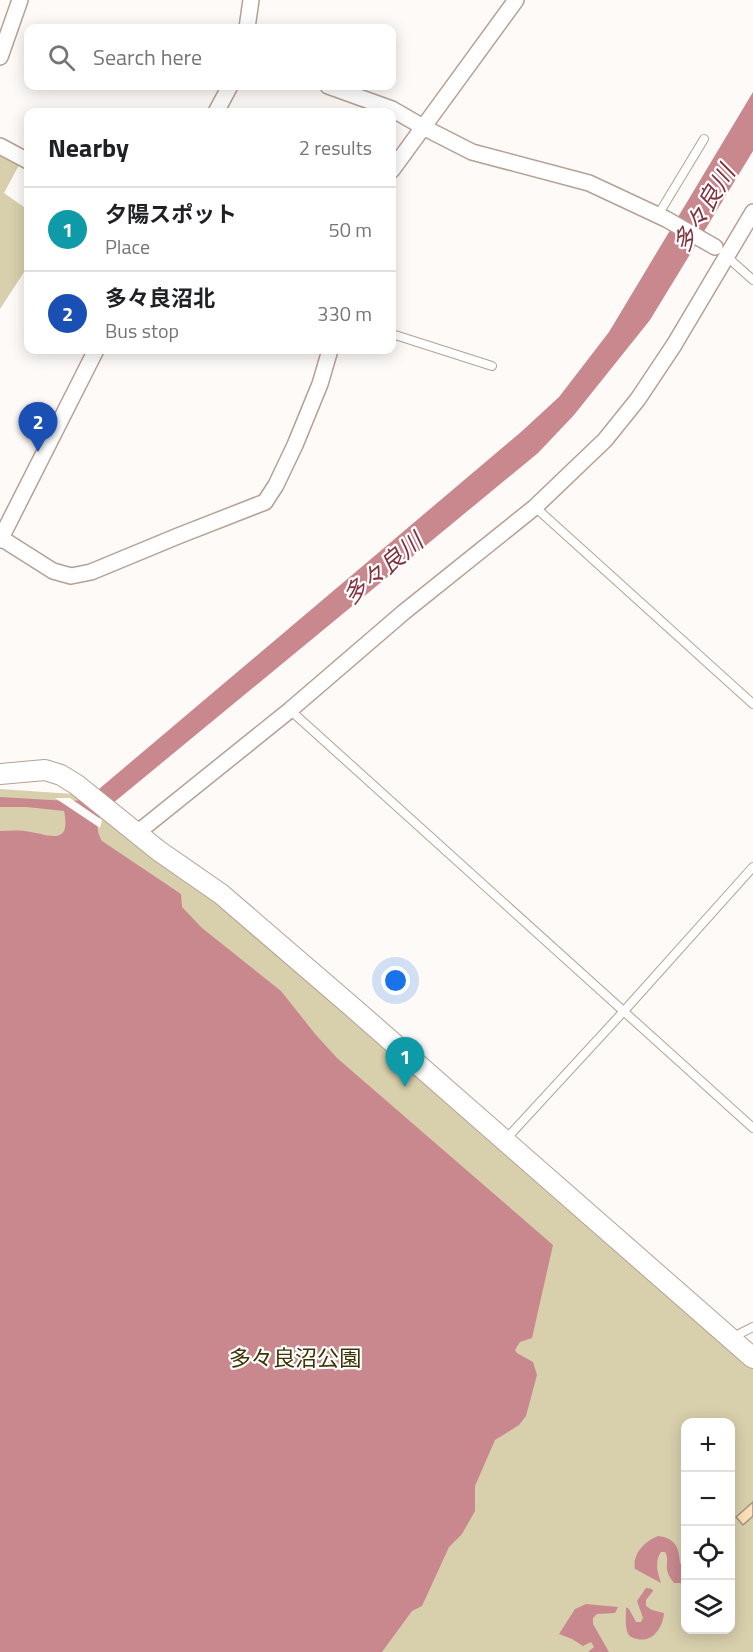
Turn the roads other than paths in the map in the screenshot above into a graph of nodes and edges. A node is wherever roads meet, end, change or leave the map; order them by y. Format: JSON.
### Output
{"nodes":[{"id":1,"x":20,"y":0,"type":"edge"},
{"id":2,"x":251,"y":0,"type":"edge"},
{"id":3,"x":516,"y":0,"type":"edge"},
{"id":4,"x":248,"y":24,"type":"edge"},
{"id":5,"x":0,"y":57,"type":"edge"},
{"id":6,"x":228,"y":90,"type":"edge"},
{"id":7,"x":339,"y":90,"type":"edge"},
{"id":8,"x":218,"y":108,"type":"edge"},
{"id":9,"x":389,"y":108,"type":"edge"},
{"id":10,"x":396,"y":111,"type":"edge"},
{"id":11,"x":423,"y":127,"type":"junction"},
{"id":12,"x":704,"y":139,"type":"dead end"},
{"id":13,"x":0,"y":146,"type":"edge"},
{"id":14,"x":24,"y":158,"type":"edge"},
{"id":15,"x":396,"y":164,"type":"edge"},
{"id":16,"x":753,"y":212,"type":"edge"},
{"id":17,"x":662,"y":217,"type":"junction"},
{"id":18,"x":721,"y":252,"type":"junction"},
{"id":19,"x":753,"y":280,"type":"edge"},
{"id":20,"x":396,"y":335,"type":"edge"},
{"id":21,"x":94,"y":354,"type":"edge"},
{"id":22,"x":329,"y":354,"type":"edge"},
{"id":23,"x":492,"y":366,"type":"dead end"},
{"id":24,"x":535,"y":507,"type":"junction"},
{"id":25,"x":0,"y":539,"type":"edge"},
{"id":26,"x":753,"y":704,"type":"edge"},
{"id":27,"x":290,"y":710,"type":"junction"},
{"id":28,"x":0,"y":774,"type":"edge"},
{"id":29,"x":137,"y":833,"type":"junction"},
{"id":30,"x":753,"y":867,"type":"edge"},
{"id":31,"x":624,"y":1011,"type":"junction"},
{"id":32,"x":753,"y":1128,"type":"edge"},
{"id":33,"x":504,"y":1140,"type":"junction"},
{"id":34,"x":753,"y":1327,"type":"edge"},
{"id":35,"x":730,"y":1338,"type":"junction"},
{"id":36,"x":753,"y":1358,"type":"edge"}],
"edges":[{"from":1,"to":5,"type":"street"},
{"from":2,"to":4,"type":"street"},
{"from":3,"to":11,"type":"street"},
{"from":6,"to":8,"type":"street"},
{"from":7,"to":9,"type":"street"},
{"from":10,"to":11,"type":"street"},
{"from":11,"to":15,"type":"street"},
{"from":11,"to":17,"type":"street"},
{"from":12,"to":17,"type":"lane"},
{"from":13,"to":14,"type":"street"},
{"from":16,"to":18,"type":"street"},
{"from":17,"to":18,"type":"street"},
{"from":18,"to":19,"type":"lane"},
{"from":18,"to":24,"type":"street"},
{"from":20,"to":23,"type":"lane"},
{"from":21,"to":25,"type":"street"},
{"from":22,"to":25,"type":"street"},
{"from":24,"to":26,"type":"lane"},
{"from":24,"to":27,"type":"street"},
{"from":27,"to":29,"type":"street"},
{"from":27,"to":31,"type":"lane"},
{"from":28,"to":29,"type":"street"},
{"from":29,"to":33,"type":"street"},
{"from":30,"to":31,"type":"lane"},
{"from":31,"to":32,"type":"lane"},
{"from":31,"to":33,"type":"lane"},
{"from":33,"to":35,"type":"street"},
{"from":34,"to":35,"type":"lane"},
{"from":35,"to":36,"type":"street"}]}
